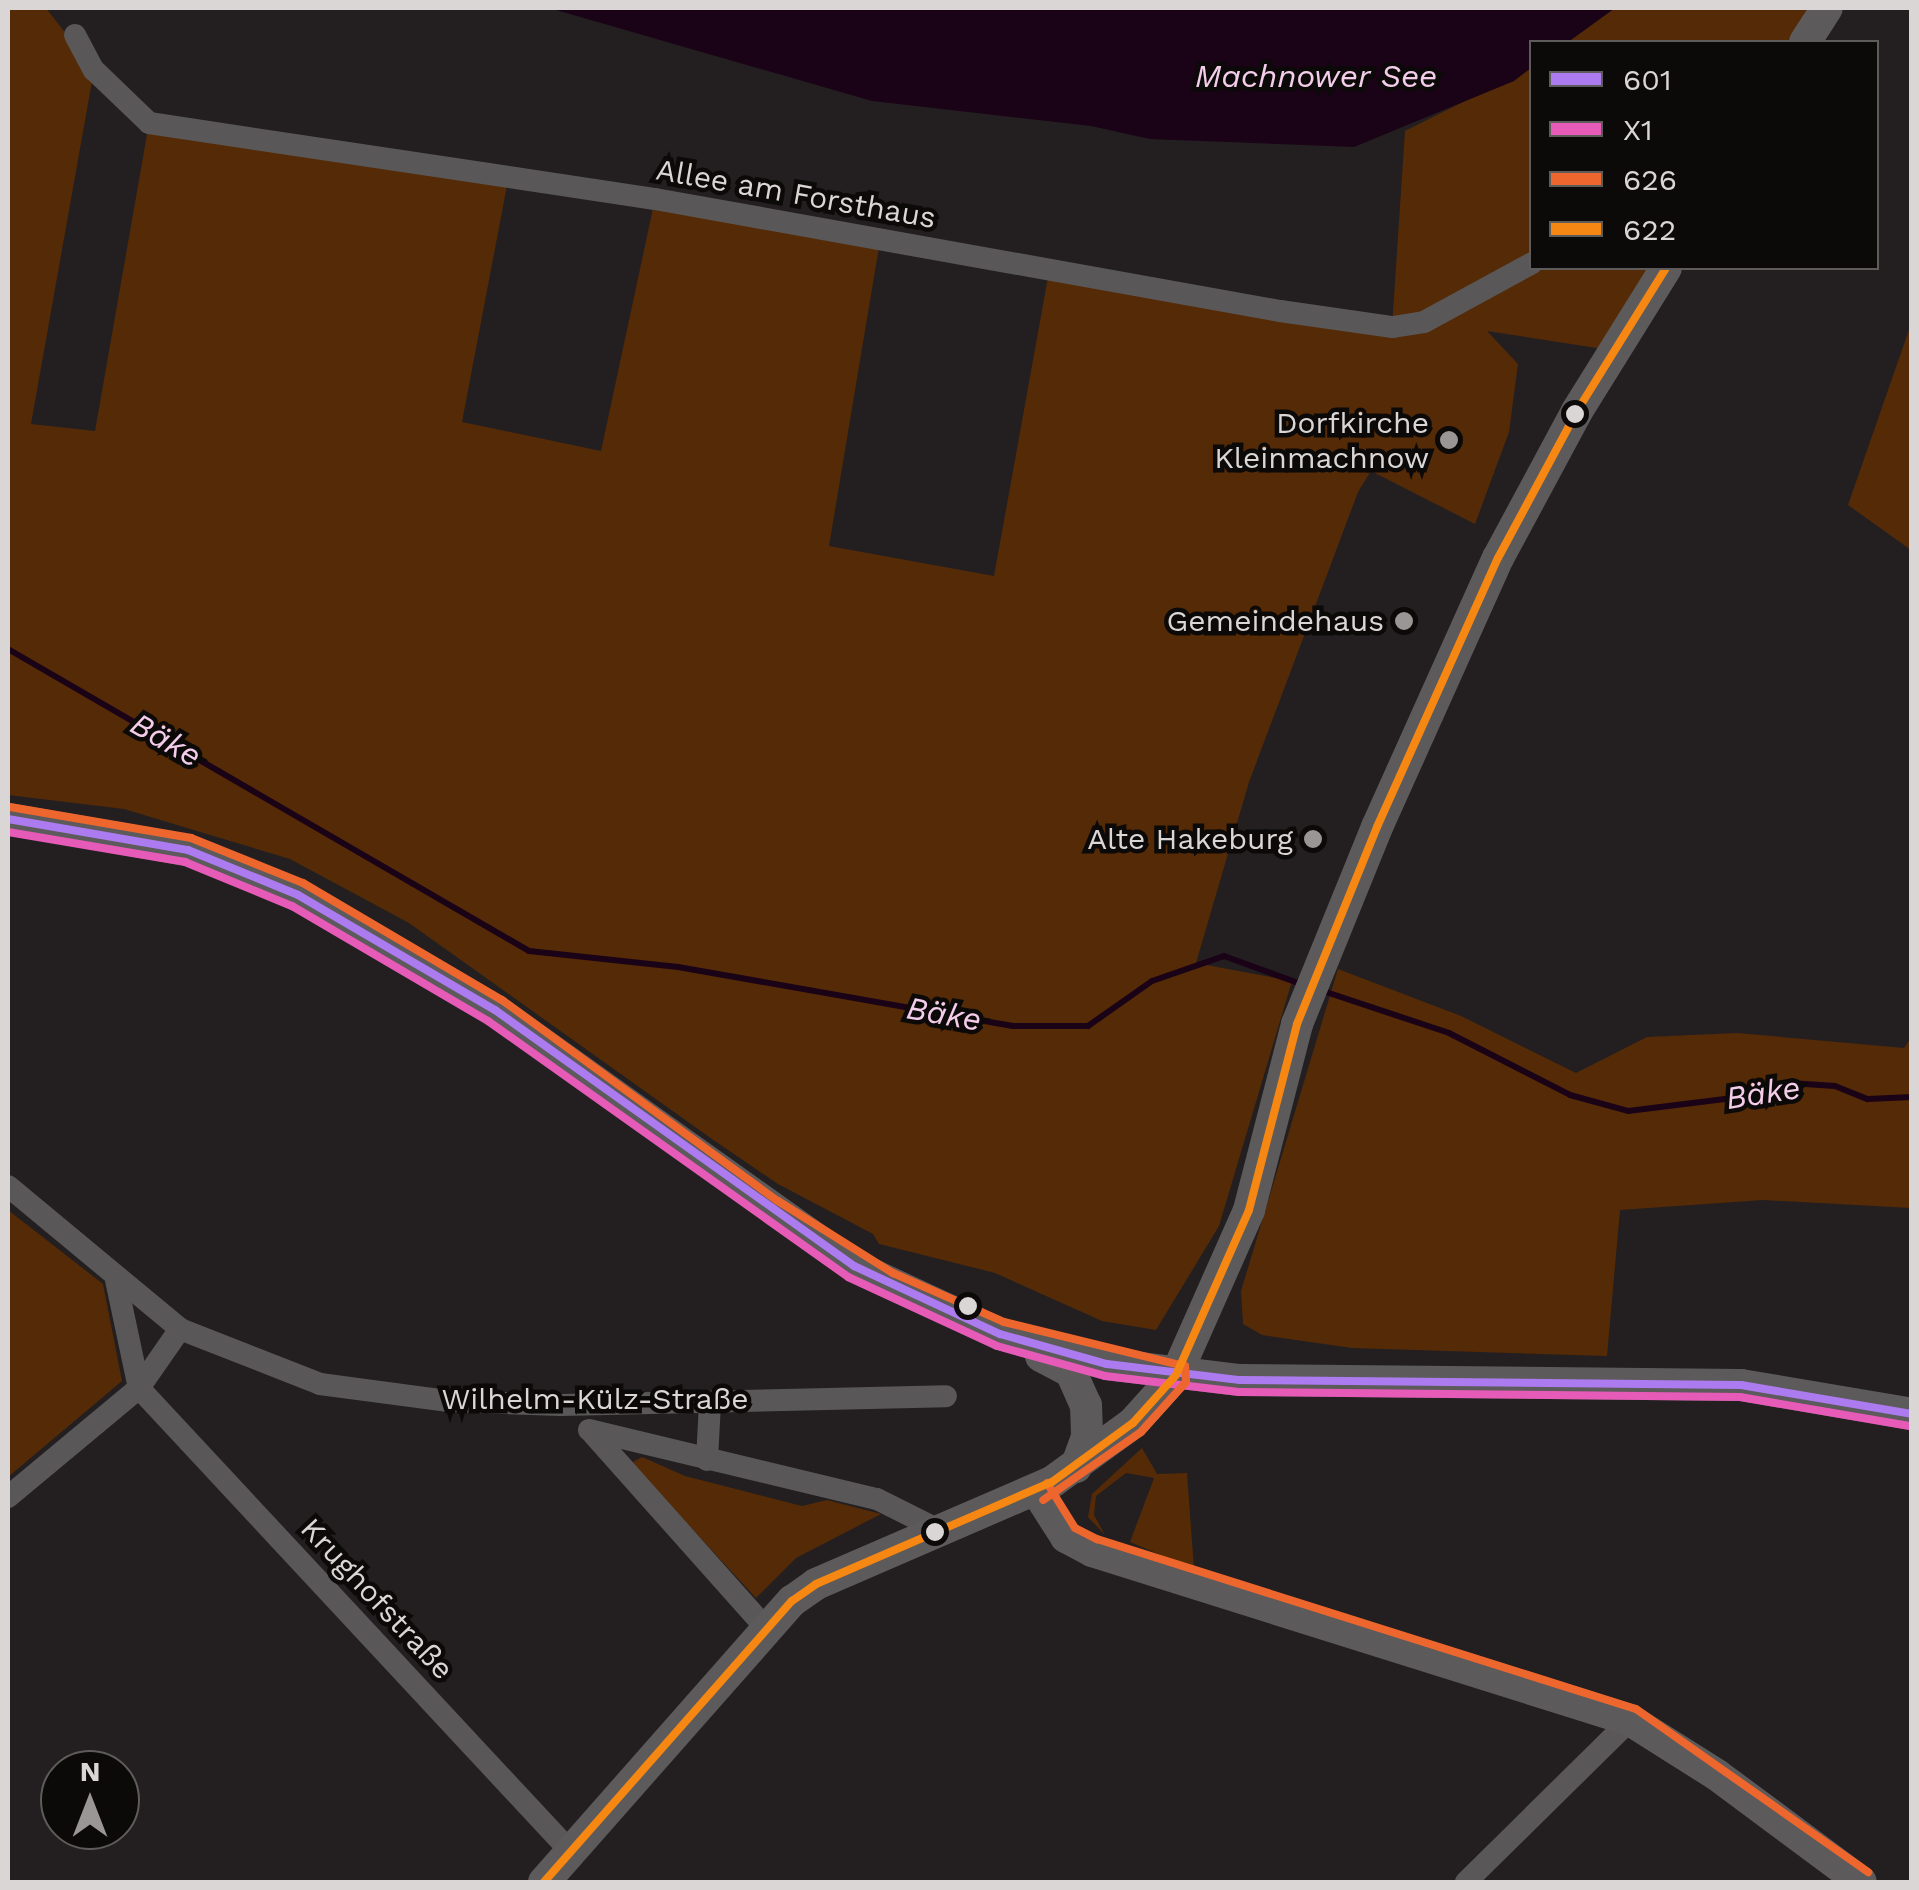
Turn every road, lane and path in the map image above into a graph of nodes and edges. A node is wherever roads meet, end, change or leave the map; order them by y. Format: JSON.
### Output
{"nodes":[{"id":1,"x":1827,"y":8,"type":"edge"},
{"id":2,"x":75,"y":34,"type":"dead end"},
{"id":3,"x":1807,"y":40,"type":"edge"},
{"id":4,"x":1529,"y":265,"type":"edge"},
{"id":5,"x":1665,"y":270,"type":"edge"},
{"id":6,"x":8,"y":820,"type":"edge"},
{"id":7,"x":9,"y":1188,"type":"edge"},
{"id":8,"x":116,"y":1280,"type":"junction"},
{"id":9,"x":180,"y":1329,"type":"junction"},
{"id":10,"x":1000,"y":1334,"type":"junction"},
{"id":11,"x":1176,"y":1374,"type":"junction"},
{"id":12,"x":139,"y":1388,"type":"junction"},
{"id":13,"x":946,"y":1396,"type":"dead end"},
{"id":14,"x":710,"y":1402,"type":"junction"},
{"id":15,"x":561,"y":1405,"type":"junction"},
{"id":16,"x":1912,"y":1414,"type":"edge"},
{"id":17,"x":589,"y":1430,"type":"junction"},
{"id":18,"x":706,"y":1460,"type":"junction"},
{"id":19,"x":1076,"y":1467,"type":"junction"},
{"id":20,"x":1036,"y":1490,"type":"junction"},
{"id":21,"x":8,"y":1497,"type":"edge"},
{"id":22,"x":937,"y":1529,"type":"junction"},
{"id":23,"x":765,"y":1627,"type":"junction"},
{"id":24,"x":1630,"y":1720,"type":"junction"},
{"id":25,"x":560,"y":1871,"type":"edge"},
{"id":26,"x":1466,"y":1882,"type":"edge"},
{"id":27,"x":1861,"y":1882,"type":"edge"}],
"edges":[{"from":1,"to":3,"type":"street"},
{"from":2,"to":4,"type":"street","name":"Allee am Forsthaus"},
{"from":5,"to":11,"type":"street"},
{"from":6,"to":10,"type":"street"},
{"from":7,"to":8,"type":"street","name":"Wilhelm-Külz-Straße"},
{"from":8,"to":9,"type":"street","name":"Wilhelm-Külz-Straße"},
{"from":8,"to":12,"type":"street"},
{"from":9,"to":12,"type":"street"},
{"from":9,"to":15,"type":"street","name":"Wilhelm-Külz-Straße"},
{"from":10,"to":11,"type":"street"},
{"from":10,"to":19,"type":"street"},
{"from":11,"to":16,"type":"street"},
{"from":11,"to":19,"type":"street"},
{"from":12,"to":21,"type":"street"},
{"from":12,"to":25,"type":"street","name":"Krughofstraße"},
{"from":13,"to":14,"type":"street","name":"Wilhelm-Külz-Straße"},
{"from":14,"to":15,"type":"street","name":"Wilhelm-Külz-Straße"},
{"from":14,"to":18,"type":"street"},
{"from":15,"to":17,"type":"street"},
{"from":17,"to":18,"type":"street","name":"Wilhelm-Külz-Straße"},
{"from":17,"to":23,"type":"street","name":"Wilhelm-Külz-Straße"},
{"from":18,"to":22,"type":"street","name":"Wilhelm-Külz-Straße"},
{"from":19,"to":20,"type":"street"},
{"from":20,"to":22,"type":"street"},
{"from":20,"to":24,"type":"street"},
{"from":22,"to":23,"type":"street"},
{"from":23,"to":25,"type":"street"},
{"from":24,"to":26,"type":"street"},
{"from":24,"to":27,"type":"street"}]}
